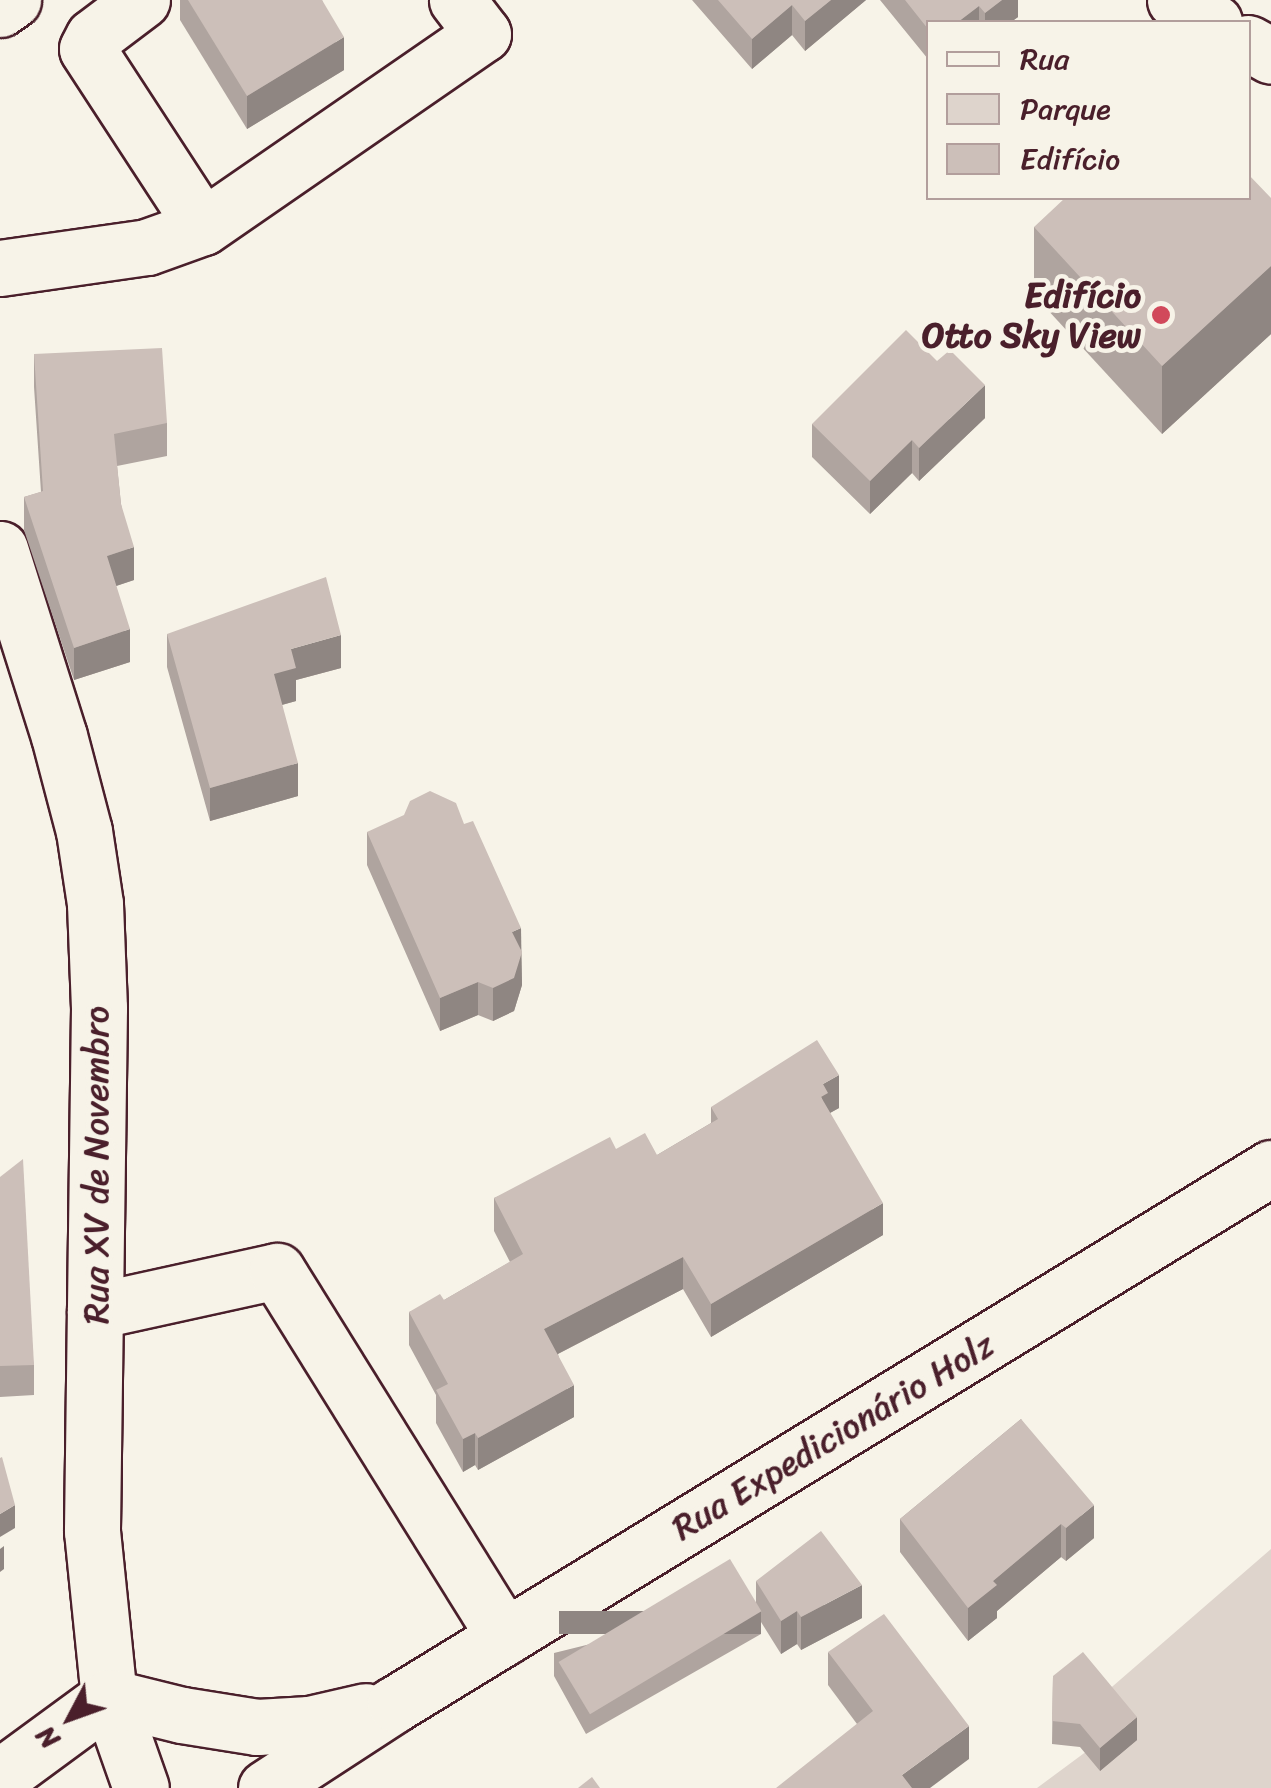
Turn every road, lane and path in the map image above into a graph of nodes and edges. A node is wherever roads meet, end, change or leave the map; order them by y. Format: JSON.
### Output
{"nodes":[{"id":1,"x":13,"y":0,"type":"edge"},
{"id":2,"x":142,"y":0,"type":"edge"},
{"id":3,"x":457,"y":0,"type":"edge"},
{"id":4,"x":1176,"y":0,"type":"edge"},
{"id":5,"x":0,"y":9,"type":"edge"},
{"id":6,"x":1211,"y":20,"type":"edge"},
{"id":7,"x":203,"y":227,"type":"junction"},
{"id":8,"x":0,"y":268,"type":"edge"},
{"id":9,"x":0,"y":549,"type":"edge"},
{"id":10,"x":1271,"y":1168,"type":"edge"},
{"id":11,"x":95,"y":1311,"type":"junction"},
{"id":12,"x":505,"y":1637,"type":"junction"},
{"id":13,"x":108,"y":1697,"type":"junction"},
{"id":14,"x":395,"y":1704,"type":"junction"},
{"id":15,"x":0,"y":1777,"type":"edge"},
{"id":16,"x":142,"y":1788,"type":"edge"},
{"id":17,"x":266,"y":1788,"type":"edge"}],
"edges":[{"from":1,"to":5,"type":"main road"},
{"from":2,"to":7,"type":"main road"},
{"from":3,"to":7,"type":"main road"},
{"from":4,"to":6,"type":"main road"},
{"from":7,"to":8,"type":"main road"},
{"from":9,"to":11,"type":"main road","name":"Rua XV de Novembro"},
{"from":10,"to":12,"type":"main road","name":"Rua Expedicionário Holz"},
{"from":11,"to":12,"type":"main road"},
{"from":11,"to":13,"type":"main road","name":"Rua XV de Novembro"},
{"from":12,"to":14,"type":"main road","name":"Rua Expedicionário Holz"},
{"from":13,"to":14,"type":"main road","name":"Rua Expedicionário Holz"},
{"from":13,"to":15,"type":"main road"},
{"from":13,"to":16,"type":"main road","name":"Rua XV de Novembro"},
{"from":14,"to":17,"type":"main road","name":"Rua Expedicionário Holz"}]}
